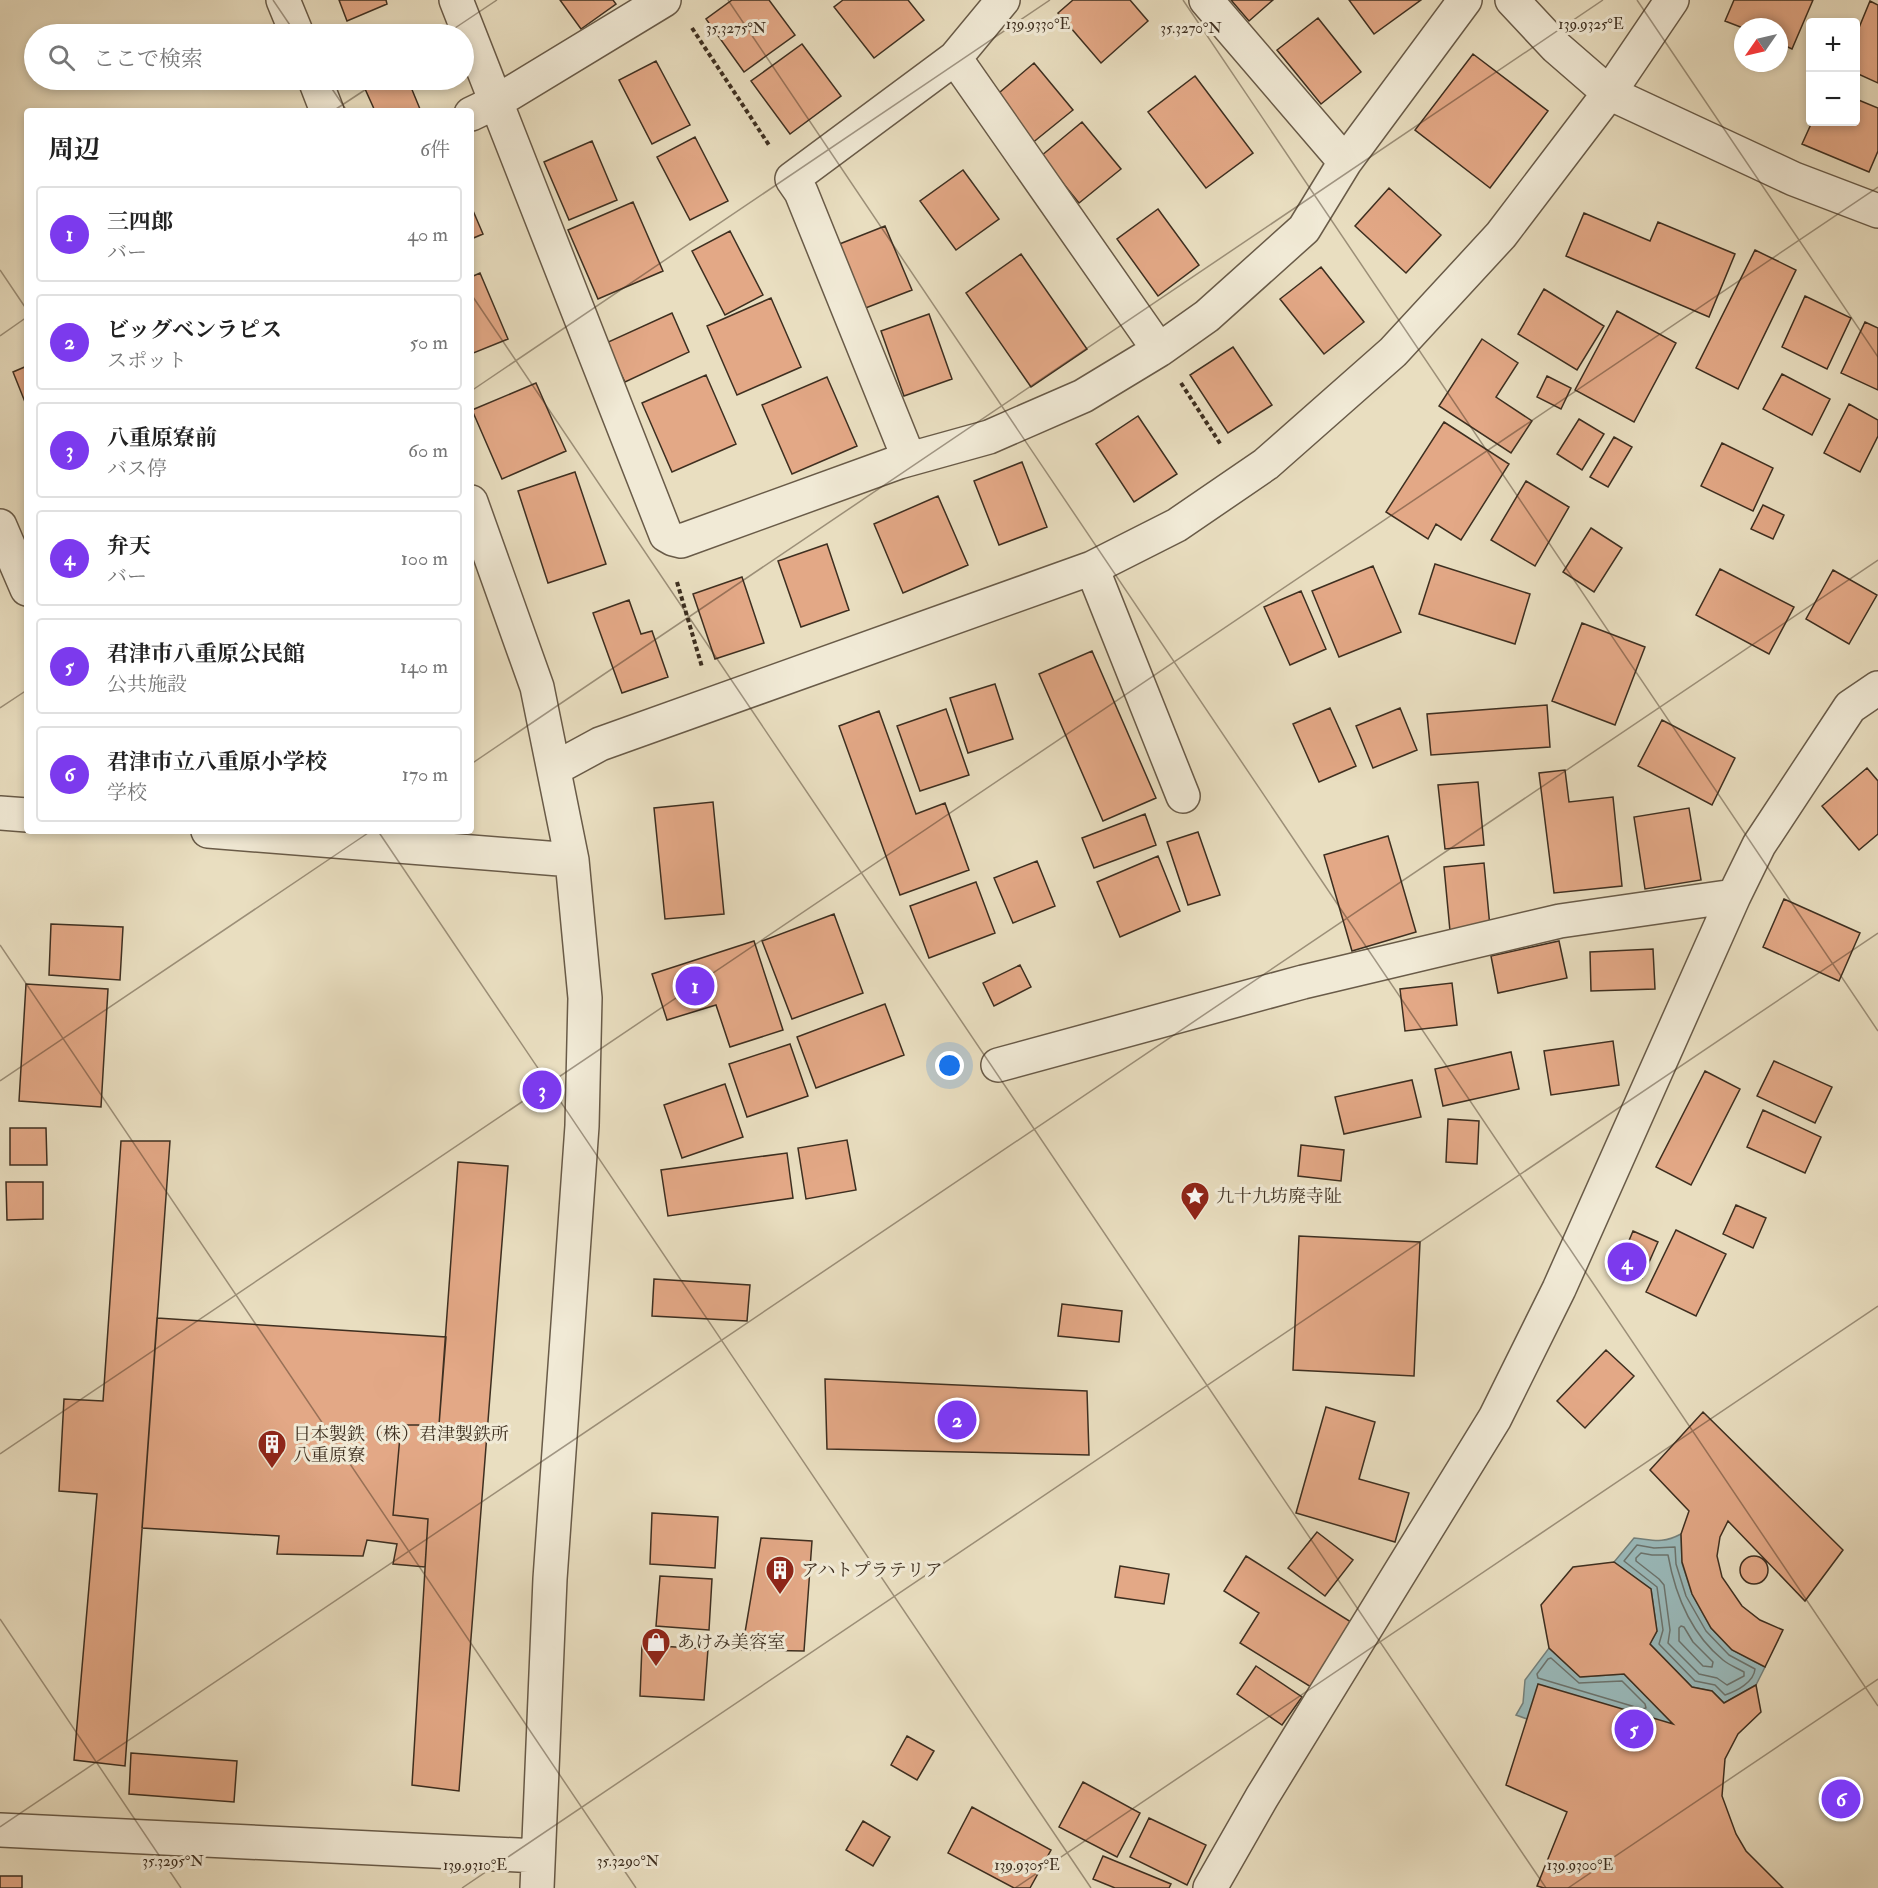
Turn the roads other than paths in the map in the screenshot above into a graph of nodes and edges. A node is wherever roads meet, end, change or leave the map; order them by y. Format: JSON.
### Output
{"nodes":[{"id":1,"x":283,"y":0,"type":"edge"},
{"id":2,"x":456,"y":0,"type":"edge"},
{"id":3,"x":664,"y":0,"type":"edge"},
{"id":4,"x":1004,"y":0,"type":"edge"},
{"id":5,"x":1206,"y":0,"type":"edge"},
{"id":6,"x":1465,"y":0,"type":"edge"},
{"id":7,"x":1512,"y":0,"type":"edge"},
{"id":8,"x":1672,"y":0,"type":"edge"},
{"id":9,"x":293,"y":24,"type":"edge"},
{"id":10,"x":462,"y":24,"type":"edge"},
{"id":11,"x":955,"y":58,"type":"junction"},
{"id":12,"x":474,"y":69,"type":"edge"},
{"id":13,"x":319,"y":90,"type":"edge"},
{"id":14,"x":1609,"y":93,"type":"junction"},
{"id":15,"x":326,"y":108,"type":"edge"},
{"id":16,"x":484,"y":108,"type":"edge"},
{"id":17,"x":1345,"y":162,"type":"junction"},
{"id":18,"x":1878,"y":211,"type":"edge"},
{"id":19,"x":1159,"y":350,"type":"junction"},
{"id":20,"x":909,"y":459,"type":"junction"},
{"id":21,"x":474,"y":510,"type":"edge"},
{"id":22,"x":0,"y":526,"type":"edge"},
{"id":23,"x":1092,"y":568,"type":"junction"},
{"id":24,"x":24,"y":582,"type":"edge"},
{"id":25,"x":1878,"y":688,"type":"edge"},
{"id":26,"x":554,"y":769,"type":"junction"},
{"id":27,"x":1183,"y":796,"type":"dead end"},
{"id":28,"x":0,"y":813,"type":"edge"},
{"id":29,"x":24,"y":815,"type":"edge"},
{"id":30,"x":282,"y":834,"type":"edge"},
{"id":31,"x":355,"y":837,"type":"edge"},
{"id":32,"x":572,"y":860,"type":"junction"},
{"id":33,"x":1734,"y":896,"type":"junction"},
{"id":34,"x":998,"y":1065,"type":"dead end"},
{"id":35,"x":0,"y":1830,"type":"edge"},
{"id":36,"x":538,"y":1872,"type":"edge"},
{"id":37,"x":1210,"y":1888,"type":"edge"}],
"edges":[{"from":1,"to":9,"type":"street"},
{"from":2,"to":10,"type":"street"},
{"from":3,"to":16,"type":"street"},
{"from":4,"to":11,"type":"street"},
{"from":5,"to":17,"type":"street"},
{"from":6,"to":17,"type":"street"},
{"from":7,"to":14,"type":"street"},
{"from":8,"to":14,"type":"street"},
{"from":11,"to":19,"type":"street"},
{"from":11,"to":20,"type":"street"},
{"from":12,"to":16,"type":"street"},
{"from":13,"to":15,"type":"street"},
{"from":14,"to":18,"type":"street"},
{"from":14,"to":23,"type":"street"},
{"from":16,"to":20,"type":"street"},
{"from":17,"to":19,"type":"street"},
{"from":19,"to":20,"type":"street"},
{"from":21,"to":26,"type":"street"},
{"from":22,"to":24,"type":"street"},
{"from":23,"to":26,"type":"street"},
{"from":23,"to":27,"type":"street"},
{"from":25,"to":33,"type":"street"},
{"from":26,"to":32,"type":"street"},
{"from":28,"to":29,"type":"street"},
{"from":30,"to":31,"type":"street"},
{"from":31,"to":32,"type":"street"},
{"from":32,"to":36,"type":"street"},
{"from":33,"to":34,"type":"street"},
{"from":33,"to":37,"type":"street"},
{"from":35,"to":36,"type":"street"}]}
